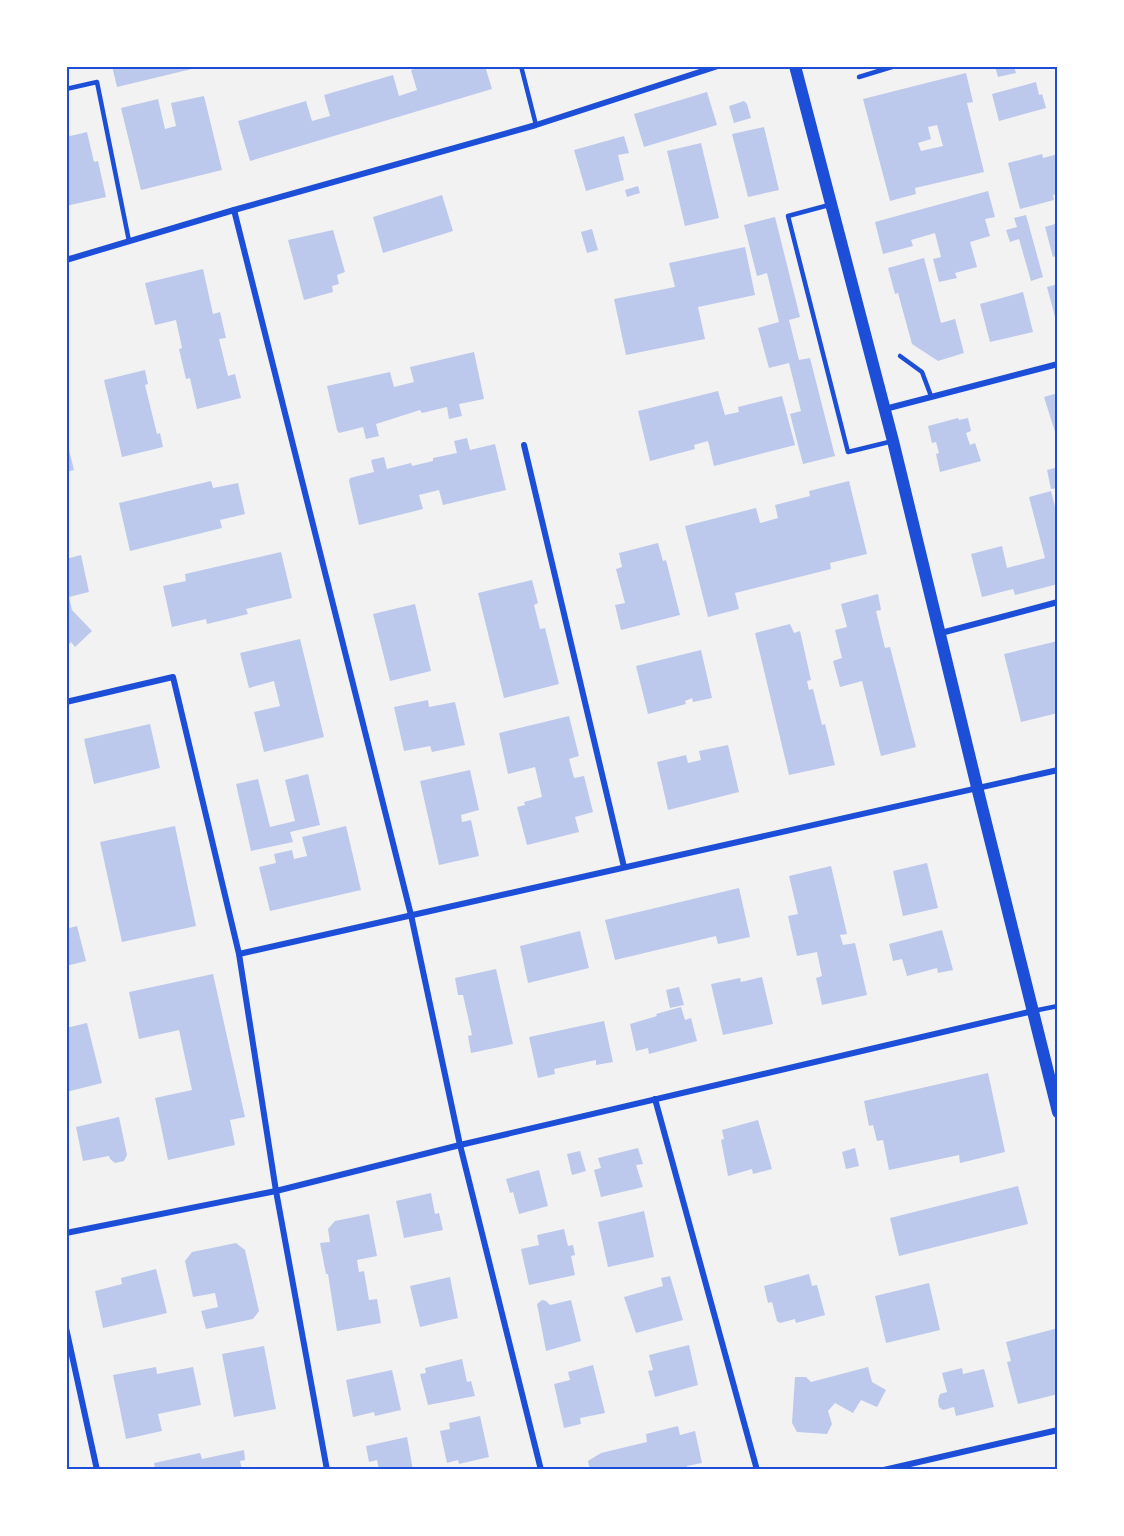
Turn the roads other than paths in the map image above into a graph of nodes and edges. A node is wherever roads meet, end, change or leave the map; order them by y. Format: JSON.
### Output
{"nodes":[{"id":1,"x":521,"y":66,"type":"edge"},
{"id":2,"x":717,"y":66,"type":"edge"},
{"id":3,"x":795,"y":66,"type":"edge"},
{"id":4,"x":895,"y":66,"type":"edge"},
{"id":5,"x":859,"y":77,"type":"dead end"},
{"id":6,"x":66,"y":89,"type":"edge"},
{"id":7,"x":536,"y":125,"type":"junction"},
{"id":8,"x":831,"y":204,"type":"junction"},
{"id":9,"x":234,"y":210,"type":"junction"},
{"id":10,"x":129,"y":241,"type":"junction"},
{"id":11,"x":66,"y":260,"type":"edge"},
{"id":12,"x":900,"y":356,"type":"dead end"},
{"id":13,"x":1058,"y":364,"type":"edge"},
{"id":14,"x":931,"y":396,"type":"junction"},
{"id":15,"x":884,"y":409,"type":"junction"},
{"id":16,"x":893,"y":441,"type":"junction"},
{"id":17,"x":524,"y":445,"type":"dead end"},
{"id":18,"x":1058,"y":602,"type":"edge"},
{"id":19,"x":941,"y":633,"type":"junction"},
{"id":20,"x":66,"y":702,"type":"edge"},
{"id":21,"x":1058,"y":770,"type":"edge"},
{"id":22,"x":976,"y":787,"type":"junction"},
{"id":23,"x":624,"y":867,"type":"junction"},
{"id":24,"x":411,"y":915,"type":"junction"},
{"id":25,"x":239,"y":954,"type":"junction"},
{"id":26,"x":1058,"y":1006,"type":"edge"},
{"id":27,"x":1033,"y":1011,"type":"junction"},
{"id":28,"x":655,"y":1100,"type":"junction"},
{"id":29,"x":1058,"y":1112,"type":"edge"},
{"id":30,"x":460,"y":1145,"type":"junction"},
{"id":31,"x":276,"y":1191,"type":"junction"},
{"id":32,"x":66,"y":1233,"type":"edge"},
{"id":33,"x":66,"y":1328,"type":"edge"},
{"id":34,"x":1058,"y":1430,"type":"edge"},
{"id":35,"x":97,"y":1470,"type":"edge"},
{"id":36,"x":327,"y":1470,"type":"edge"},
{"id":37,"x":541,"y":1470,"type":"edge"},
{"id":38,"x":757,"y":1470,"type":"edge"},
{"id":39,"x":884,"y":1470,"type":"edge"}],
"edges":[{"from":1,"to":7,"type":"lane"},
{"from":2,"to":7,"type":"street"},
{"from":3,"to":8,"type":"main road"},
{"from":4,"to":5,"type":"lane"},
{"from":6,"to":10,"type":"lane"},
{"from":7,"to":9,"type":"street"},
{"from":8,"to":15,"type":"main road"},
{"from":8,"to":16,"type":"lane"},
{"from":9,"to":10,"type":"street"},
{"from":9,"to":24,"type":"street"},
{"from":10,"to":11,"type":"street"},
{"from":12,"to":14,"type":"lane"},
{"from":13,"to":14,"type":"street"},
{"from":14,"to":15,"type":"street"},
{"from":15,"to":16,"type":"main road"},
{"from":16,"to":19,"type":"main road"},
{"from":17,"to":23,"type":"street"},
{"from":18,"to":19,"type":"street"},
{"from":19,"to":22,"type":"main road"},
{"from":20,"to":25,"type":"street"},
{"from":21,"to":22,"type":"street"},
{"from":22,"to":23,"type":"street"},
{"from":22,"to":27,"type":"main road"},
{"from":23,"to":24,"type":"street"},
{"from":24,"to":25,"type":"street"},
{"from":24,"to":30,"type":"street"},
{"from":25,"to":31,"type":"street"},
{"from":26,"to":27,"type":"lane"},
{"from":27,"to":28,"type":"street"},
{"from":27,"to":29,"type":"main road"},
{"from":28,"to":30,"type":"street"},
{"from":28,"to":38,"type":"street"},
{"from":30,"to":31,"type":"street"},
{"from":30,"to":37,"type":"street"},
{"from":31,"to":32,"type":"street"},
{"from":31,"to":36,"type":"street"},
{"from":33,"to":35,"type":"street"},
{"from":34,"to":39,"type":"street"}]}
